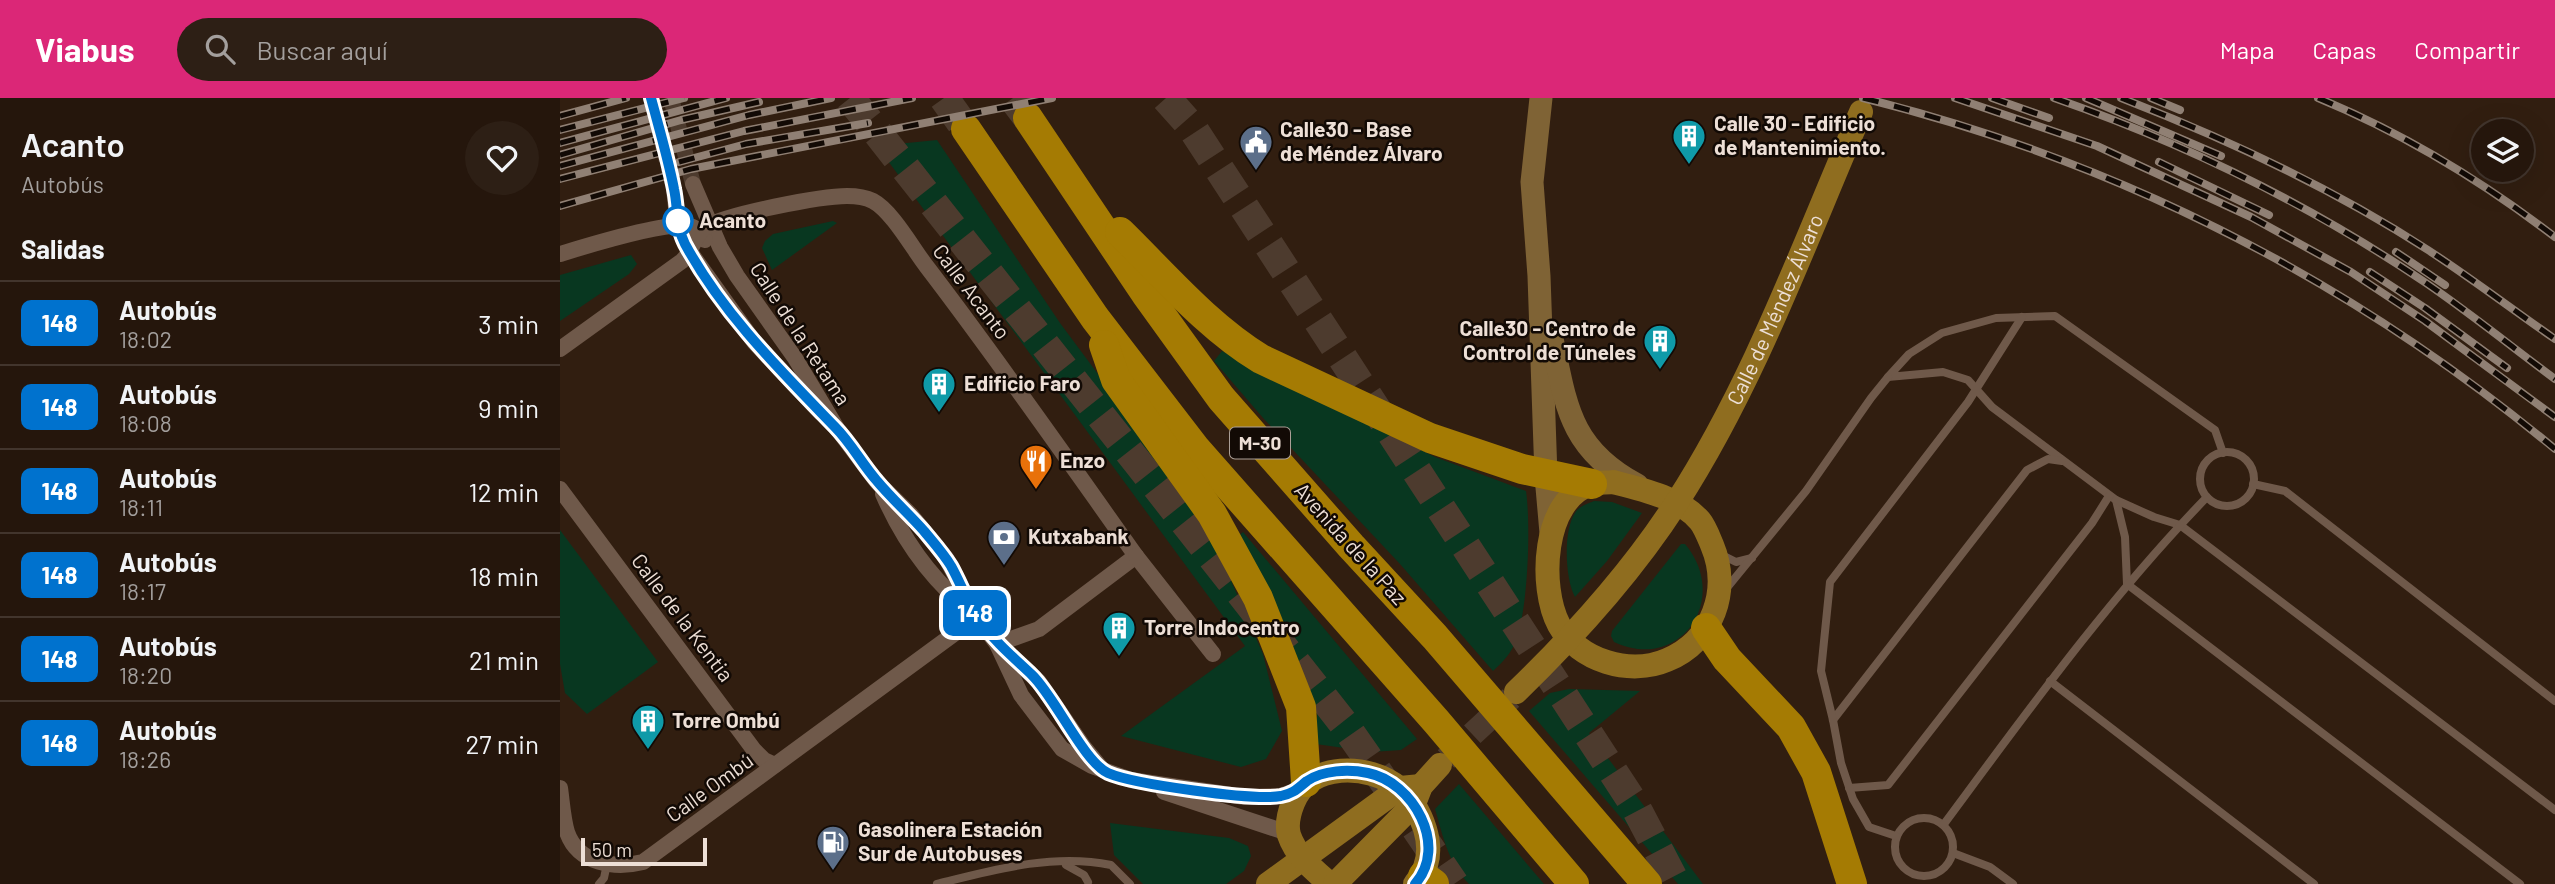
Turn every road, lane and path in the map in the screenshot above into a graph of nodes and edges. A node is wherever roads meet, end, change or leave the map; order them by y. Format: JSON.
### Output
{"nodes":[{"id":1,"x":1541,"y":98,"type":"edge"},
{"id":2,"x":1861,"y":112,"type":"dead end"},
{"id":3,"x":1028,"y":118,"type":"tunnel mouth"},
{"id":4,"x":966,"y":129,"type":"tunnel mouth"},
{"id":5,"x":1070,"y":181,"type":"junction"},
{"id":6,"x":693,"y":184,"type":"tunnel mouth"},
{"id":7,"x":674,"y":189,"type":"tunnel mouth"},
{"id":8,"x":678,"y":225,"type":"junction"},
{"id":9,"x":705,"y":228,"type":"junction"},
{"id":10,"x":690,"y":252,"type":"junction"},
{"id":11,"x":560,"y":254,"type":"edge"},
{"id":12,"x":714,"y":255,"type":"junction"},
{"id":13,"x":1539,"y":276,"type":"junction"},
{"id":14,"x":2022,"y":317,"type":"junction"},
{"id":15,"x":1095,"y":318,"type":"junction"},
{"id":16,"x":560,"y":349,"type":"edge"},
{"id":17,"x":804,"y":373,"type":"junction"},
{"id":18,"x":1888,"y":377,"type":"junction"},
{"id":19,"x":1976,"y":391,"type":"junction"},
{"id":20,"x":838,"y":429,"type":"junction"},
{"id":21,"x":2223,"y":453,"type":"junction"},
{"id":22,"x":2064,"y":461,"type":"junction"},
{"id":23,"x":1546,"y":476,"type":"junction"},
{"id":24,"x":1592,"y":484,"type":"junction"},
{"id":25,"x":2253,"y":484,"type":"junction"},
{"id":26,"x":560,"y":489,"type":"edge"},
{"id":27,"x":1647,"y":491,"type":"junction"},
{"id":28,"x":2207,"y":497,"type":"junction"},
{"id":29,"x":2113,"y":498,"type":"junction"},
{"id":30,"x":1676,"y":503,"type":"junction"},
{"id":31,"x":2180,"y":525,"type":"junction"},
{"id":32,"x":1551,"y":533,"type":"junction"},
{"id":33,"x":1713,"y":547,"type":"junction"},
{"id":34,"x":1136,"y":556,"type":"junction"},
{"id":35,"x":1752,"y":558,"type":"junction"},
{"id":36,"x":2127,"y":584,"type":"junction"},
{"id":37,"x":1719,"y":596,"type":"junction"},
{"id":38,"x":977,"y":617,"type":"junction"},
{"id":39,"x":1706,"y":628,"type":"junction"},
{"id":40,"x":1571,"y":639,"type":"junction"},
{"id":41,"x":997,"y":644,"type":"junction"},
{"id":42,"x":1213,"y":654,"type":"dead end"},
{"id":43,"x":2050,"y":681,"type":"junction"},
{"id":44,"x":1516,"y":692,"type":"tunnel mouth"},
{"id":45,"x":2555,"y":701,"type":"edge"},
{"id":46,"x":1833,"y":720,"type":"junction"},
{"id":47,"x":775,"y":765,"type":"junction"},
{"id":48,"x":1440,"y":765,"type":"tunnel mouth"},
{"id":49,"x":1130,"y":780,"type":"junction"},
{"id":50,"x":1302,"y":786,"type":"junction"},
{"id":51,"x":560,"y":788,"type":"edge"},
{"id":52,"x":1849,"y":788,"type":"junction"},
{"id":53,"x":1411,"y":793,"type":"junction"},
{"id":54,"x":2555,"y":810,"type":"edge"},
{"id":55,"x":1944,"y":824,"type":"junction"},
{"id":56,"x":1288,"y":833,"type":"junction"},
{"id":57,"x":1896,"y":836,"type":"junction"},
{"id":58,"x":1953,"y":853,"type":"junction"},
{"id":59,"x":1302,"y":858,"type":"junction"},
{"id":60,"x":1058,"y":863,"type":"junction"},
{"id":61,"x":607,"y":864,"type":"junction"},
{"id":62,"x":1912,"y":873,"type":"junction"},
{"id":63,"x":1929,"y":880,"type":"edge"},
{"id":64,"x":1424,"y":881,"type":"edge"},
{"id":65,"x":1088,"y":882,"type":"edge"},
{"id":66,"x":599,"y":884,"type":"edge"},
{"id":67,"x":937,"y":884,"type":"edge"},
{"id":68,"x":1130,"y":884,"type":"edge"},
{"id":69,"x":1268,"y":884,"type":"edge"},
{"id":70,"x":1330,"y":884,"type":"edge"},
{"id":71,"x":1335,"y":884,"type":"edge"},
{"id":72,"x":1574,"y":884,"type":"edge"},
{"id":73,"x":1647,"y":884,"type":"edge"},
{"id":74,"x":1852,"y":884,"type":"edge"},
{"id":75,"x":1914,"y":884,"type":"edge"},
{"id":76,"x":2012,"y":884,"type":"edge"},
{"id":77,"x":2314,"y":884,"type":"edge"},
{"id":78,"x":2520,"y":884,"type":"edge"}],
"edges":[{"from":1,"to":13,"type":"street"},
{"from":2,"to":30,"type":"main road","name":"Calle de Méndez Álvaro"},
{"from":3,"to":5,"type":"highway","name":"Avenida de la Paz","number":"M-30"},
{"from":4,"to":15,"type":"highway","number":"M-30"},
{"from":5,"to":23,"type":"highway"},
{"from":5,"to":73,"type":"highway","name":"Avenida de la Paz","number":"M-30"},
{"from":6,"to":9,"type":"street","name":"Calle de la Retama"},
{"from":7,"to":8,"type":"street","name":"Calle de la Retama"},
{"from":8,"to":9,"type":"street"},
{"from":8,"to":10,"type":"street","name":"Calle de la Retama"},
{"from":8,"to":11,"type":"street"},
{"from":9,"to":10,"type":"street"},
{"from":9,"to":12,"type":"street"},
{"from":9,"to":17,"type":"street","name":"Calle de la Retama"},
{"from":9,"to":34,"type":"street","name":"Calle Acanto"},
{"from":10,"to":12,"type":"street"},
{"from":10,"to":16,"type":"street"},
{"from":10,"to":20,"type":"street","name":"Calle de la Retama"},
{"from":12,"to":17,"type":"street"},
{"from":13,"to":23,"type":"street"},
{"from":13,"to":27,"type":"street"},
{"from":14,"to":18,"type":"lane"},
{"from":14,"to":19,"type":"lane"},
{"from":14,"to":21,"type":"lane"},
{"from":15,"to":50,"type":"highway"},
{"from":15,"to":72,"type":"highway","number":"M-30"},
{"from":17,"to":20,"type":"street","name":"Calle de la Retama"},
{"from":18,"to":19,"type":"lane"},
{"from":18,"to":35,"type":"lane"},
{"from":19,"to":22,"type":"lane"},
{"from":19,"to":46,"type":"lane"},
{"from":20,"to":38,"type":"street","name":"Calle de la Retama"},
{"from":21,"to":25,"type":"lane"},
{"from":21,"to":28,"type":"lane"},
{"from":22,"to":29,"type":"lane"},
{"from":22,"to":46,"type":"lane"},
{"from":23,"to":24,"type":"highway"},
{"from":23,"to":32,"type":"street"},
{"from":24,"to":27,"type":"main road"},
{"from":24,"to":32,"type":"main road"},
{"from":25,"to":28,"type":"lane"},
{"from":25,"to":45,"type":"lane"},
{"from":26,"to":47,"type":"street","name":"Calle de la Kentia"},
{"from":27,"to":30,"type":"main road"},
{"from":28,"to":31,"type":"lane"},
{"from":29,"to":31,"type":"lane"},
{"from":29,"to":36,"type":"lane"},
{"from":29,"to":52,"type":"lane"},
{"from":30,"to":33,"type":"main road"},
{"from":30,"to":40,"type":"main road","name":"Calle de Méndez Álvaro"},
{"from":31,"to":36,"type":"lane"},
{"from":31,"to":54,"type":"lane"},
{"from":32,"to":40,"type":"main road"},
{"from":33,"to":35,"type":"lane"},
{"from":33,"to":37,"type":"main road"},
{"from":34,"to":41,"type":"street"},
{"from":34,"to":42,"type":"street","name":"Calle Acanto"},
{"from":35,"to":37,"type":"lane"},
{"from":36,"to":43,"type":"lane"},
{"from":36,"to":78,"type":"lane"},
{"from":37,"to":39,"type":"main road"},
{"from":38,"to":41,"type":"street","name":"Calle de la Retama"},
{"from":38,"to":47,"type":"street","name":"Calle Ombú"},
{"from":39,"to":40,"type":"main road"},
{"from":39,"to":74,"type":"highway"},
{"from":40,"to":44,"type":"main road","name":"Calle de Méndez Álvaro"},
{"from":41,"to":49,"type":"street","name":"Calle de la Retama"},
{"from":43,"to":55,"type":"lane"},
{"from":43,"to":77,"type":"lane"},
{"from":46,"to":52,"type":"lane"},
{"from":47,"to":61,"type":"street","name":"Calle Ombú"},
{"from":48,"to":53,"type":"main road"},
{"from":49,"to":50,"type":"street","name":"Calle de la Retama"},
{"from":49,"to":56,"type":"street","name":"Calle de la Retama"},
{"from":50,"to":53,"type":"main road"},
{"from":50,"to":56,"type":"main road"},
{"from":51,"to":61,"type":"street"},
{"from":52,"to":57,"type":"lane"},
{"from":53,"to":59,"type":"main road"},
{"from":53,"to":64,"type":"main road"},
{"from":53,"to":71,"type":"main road"},
{"from":55,"to":57,"type":"lane"},
{"from":55,"to":58,"type":"lane"},
{"from":56,"to":59,"type":"main road"},
{"from":57,"to":62,"type":"lane"},
{"from":58,"to":63,"type":"lane"},
{"from":58,"to":76,"type":"lane"},
{"from":59,"to":69,"type":"main road"},
{"from":59,"to":70,"type":"main road"},
{"from":60,"to":65,"type":"lane"},
{"from":60,"to":67,"type":"lane"},
{"from":60,"to":68,"type":"lane"},
{"from":61,"to":66,"type":"lane"},
{"from":62,"to":63,"type":"lane"},
{"from":62,"to":75,"type":"lane"}]}
